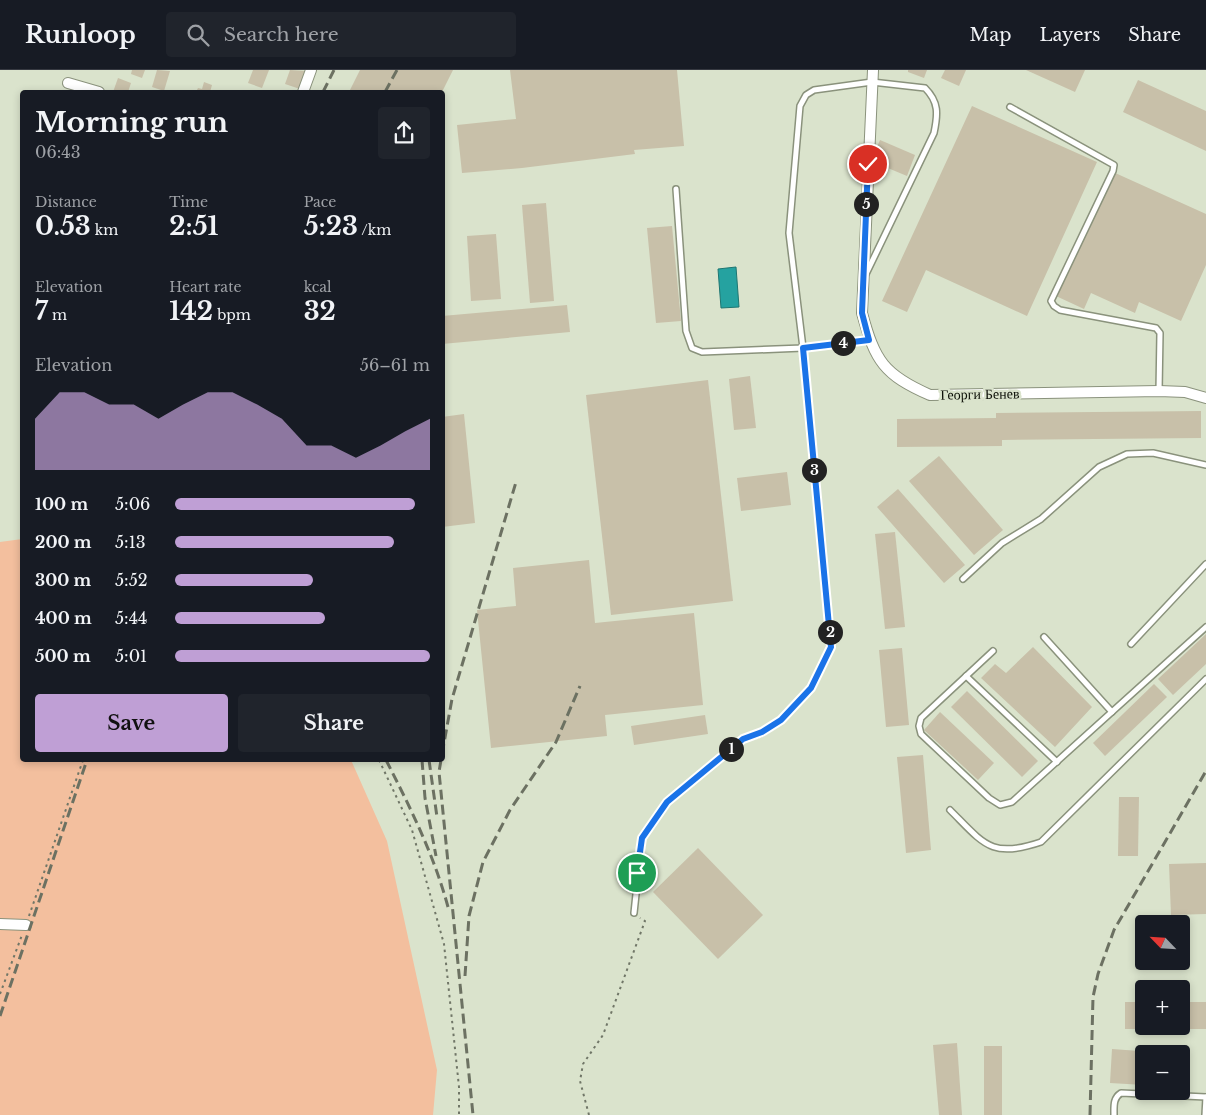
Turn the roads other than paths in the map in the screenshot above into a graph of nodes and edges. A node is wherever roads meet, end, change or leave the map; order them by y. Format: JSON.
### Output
{"nodes":[{"id":1,"x":311,"y":70,"type":"edge"},
{"id":2,"x":873,"y":70,"type":"edge"},
{"id":3,"x":872,"y":82,"type":"junction"},
{"id":4,"x":68,"y":83,"type":"dead end"},
{"id":5,"x":92,"y":90,"type":"edge"},
{"id":6,"x":304,"y":90,"type":"edge"},
{"id":7,"x":1010,"y":107,"type":"dead end"},
{"id":8,"x":676,"y":189,"type":"dead end"},
{"id":9,"x":863,"y":280,"type":"junction"},
{"id":10,"x":869,"y":340,"type":"junction"},
{"id":11,"x":803,"y":348,"type":"junction"},
{"id":12,"x":1159,"y":391,"type":"junction"},
{"id":13,"x":1206,"y":398,"type":"edge"},
{"id":14,"x":1206,"y":465,"type":"edge"},
{"id":15,"x":1206,"y":564,"type":"edge"},
{"id":16,"x":963,"y":579,"type":"dead end"},
{"id":17,"x":1206,"y":627,"type":"edge"},
{"id":18,"x":1044,"y":636,"type":"dead end"},
{"id":19,"x":1131,"y":644,"type":"dead end"},
{"id":20,"x":993,"y":651,"type":"dead end"},
{"id":21,"x":966,"y":676,"type":"junction"},
{"id":22,"x":1206,"y":679,"type":"edge"},
{"id":23,"x":1112,"y":712,"type":"junction"},
{"id":24,"x":1057,"y":762,"type":"junction"},
{"id":25,"x":950,"y":810,"type":"dead end"},
{"id":26,"x":634,"y":913,"type":"road end"},
{"id":27,"x":0,"y":924,"type":"edge"},
{"id":28,"x":26,"y":925,"type":"road end"},
{"id":29,"x":1206,"y":1097,"type":"edge"},
{"id":30,"x":1114,"y":1115,"type":"edge"},
{"id":31,"x":1206,"y":1115,"type":"edge"}],
"edges":[{"from":1,"to":6,"type":"street"},
{"from":2,"to":3,"type":"street","name":"Георги Бенев"},
{"from":3,"to":9,"type":"street","name":"Георги Бенев"},
{"from":3,"to":9,"type":"lane"},
{"from":3,"to":11,"type":"lane"},
{"from":4,"to":5,"type":"street"},
{"from":7,"to":12,"type":"lane"},
{"from":8,"to":11,"type":"lane"},
{"from":9,"to":10,"type":"street","name":"Георги Бенев"},
{"from":10,"to":11,"type":"lane"},
{"from":10,"to":12,"type":"street","name":"Георги Бенев"},
{"from":11,"to":26,"type":"lane"},
{"from":12,"to":13,"type":"street","name":"Георги Бенев"},
{"from":14,"to":16,"type":"lane"},
{"from":15,"to":19,"type":"lane"},
{"from":17,"to":23,"type":"lane"},
{"from":18,"to":23,"type":"lane"},
{"from":20,"to":21,"type":"lane"},
{"from":21,"to":24,"type":"lane"},
{"from":21,"to":24,"type":"lane"},
{"from":22,"to":25,"type":"lane"},
{"from":23,"to":24,"type":"lane"},
{"from":27,"to":28,"type":"street"},
{"from":29,"to":30,"type":"lane"},
{"from":29,"to":31,"type":"lane"}]}
